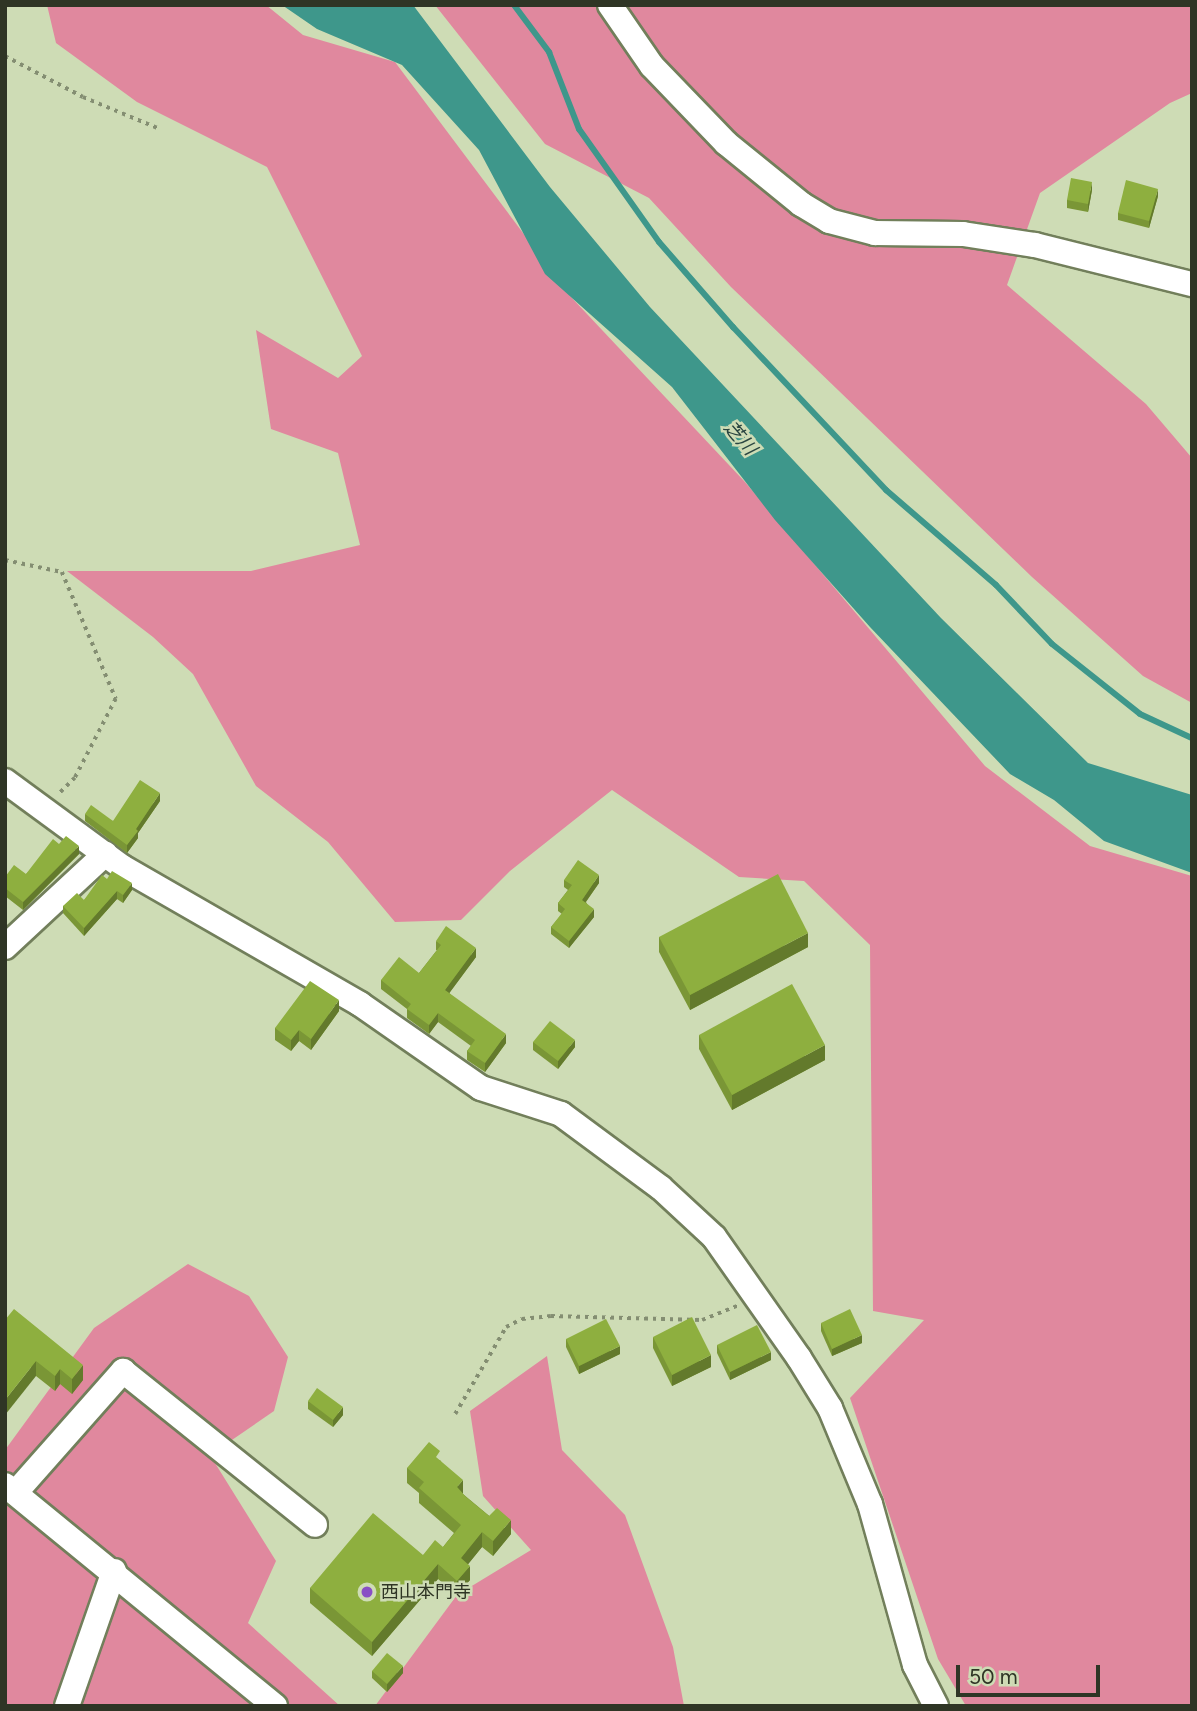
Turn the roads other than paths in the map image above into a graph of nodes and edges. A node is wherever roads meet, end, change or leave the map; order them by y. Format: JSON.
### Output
{"nodes":[{"id":1,"x":610,"y":5,"type":"edge"},
{"id":2,"x":1192,"y":284,"type":"edge"},
{"id":3,"x":5,"y":781,"type":"edge"},
{"id":4,"x":105,"y":854,"type":"junction"},
{"id":5,"x":5,"y":947,"type":"edge"},
{"id":6,"x":10,"y":1488,"type":"edge"},
{"id":7,"x":315,"y":1525,"type":"dead end"},
{"id":8,"x":114,"y":1571,"type":"junction"},
{"id":9,"x":67,"y":1706,"type":"edge"},
{"id":10,"x":275,"y":1706,"type":"edge"},
{"id":11,"x":936,"y":1706,"type":"edge"}],
"edges":[{"from":1,"to":2,"type":"street"},
{"from":3,"to":4,"type":"street"},
{"from":4,"to":5,"type":"street"},
{"from":4,"to":11,"type":"street"},
{"from":6,"to":7,"type":"street"},
{"from":6,"to":8,"type":"street"},
{"from":8,"to":9,"type":"street"},
{"from":8,"to":10,"type":"street"}]}
